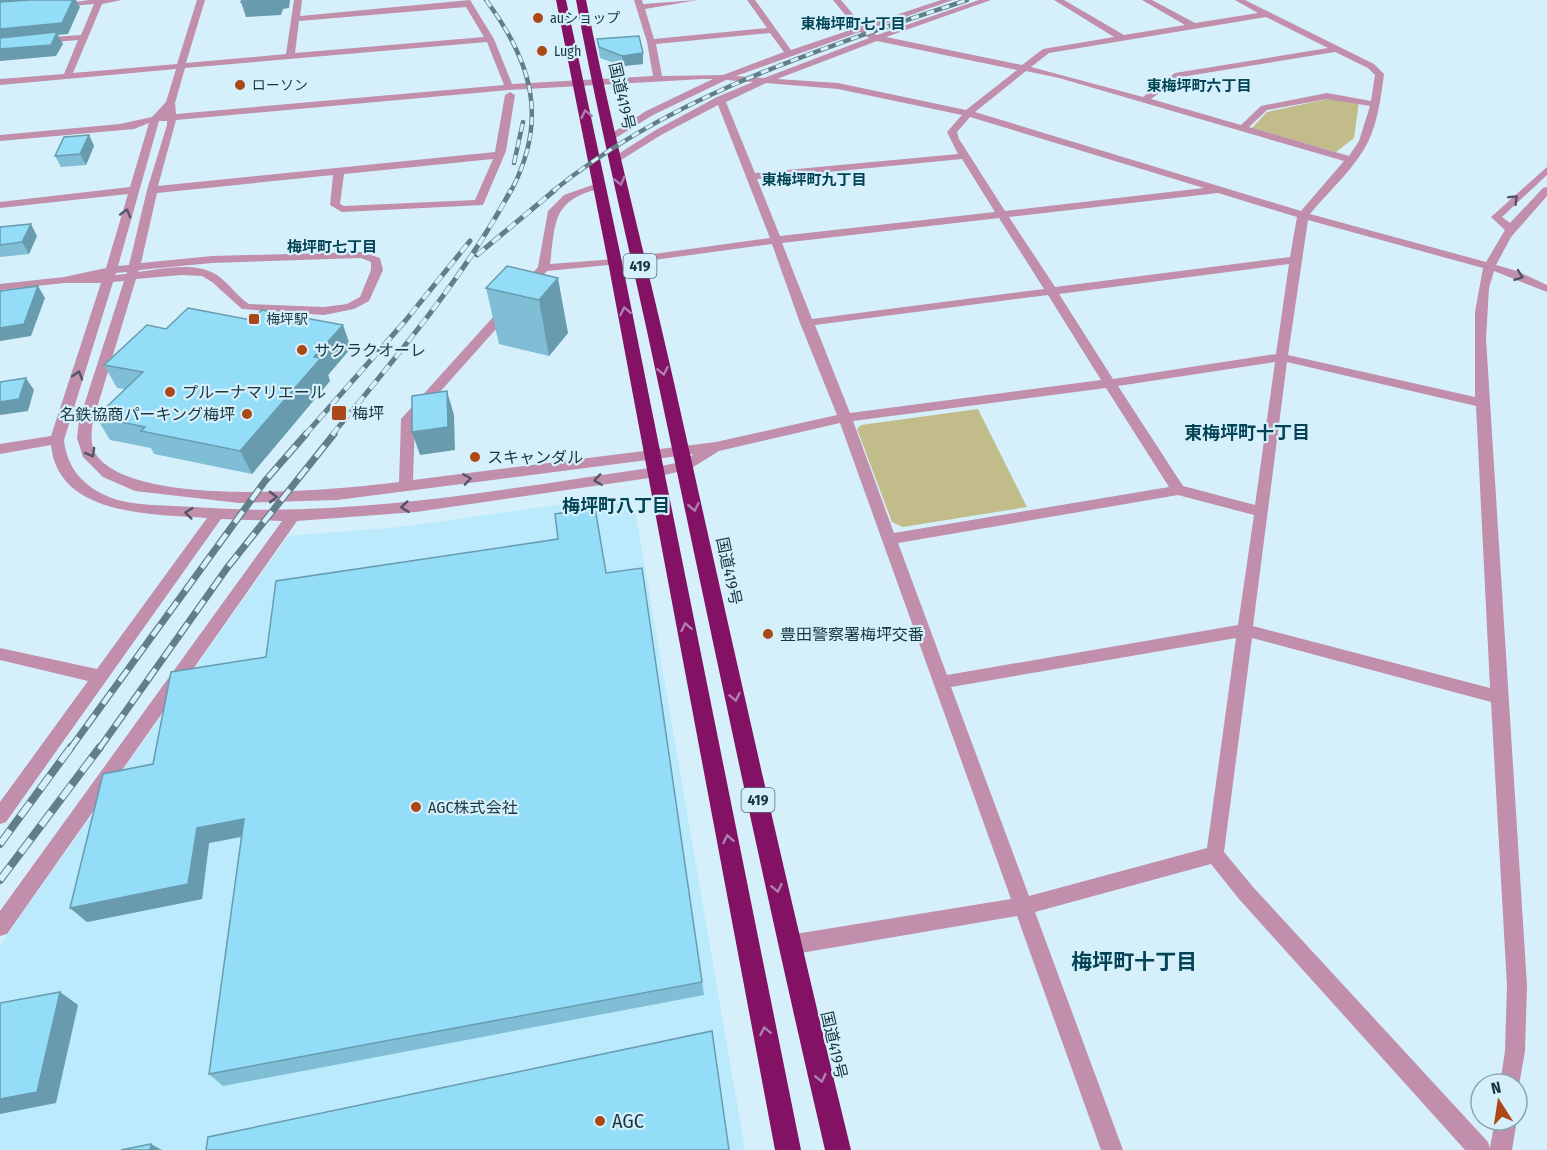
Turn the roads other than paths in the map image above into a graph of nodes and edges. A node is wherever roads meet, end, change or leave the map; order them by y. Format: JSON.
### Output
{"nodes":[{"id":1,"x":118,"y":0,"type":"edge"},
{"id":2,"x":201,"y":0,"type":"edge"},
{"id":3,"x":298,"y":0,"type":"edge"},
{"id":4,"x":561,"y":0,"type":"edge"},
{"id":5,"x":581,"y":0,"type":"edge"},
{"id":6,"x":694,"y":0,"type":"edge"},
{"id":7,"x":751,"y":0,"type":"edge"},
{"id":8,"x":837,"y":0,"type":"edge"},
{"id":9,"x":949,"y":0,"type":"edge"},
{"id":10,"x":987,"y":0,"type":"edge"},
{"id":11,"x":1058,"y":0,"type":"edge"},
{"id":12,"x":1146,"y":0,"type":"edge"},
{"id":13,"x":1239,"y":0,"type":"edge"},
{"id":14,"x":100,"y":1,"type":"edge"},
{"id":15,"x":468,"y":2,"type":"edge"},
{"id":16,"x":935,"y":2,"type":"edge"},
{"id":17,"x":639,"y":4,"type":"edge"},
{"id":18,"x":44,"y":6,"type":"edge"},
{"id":19,"x":1266,"y":14,"type":"junction"},
{"id":20,"x":296,"y":18,"type":"junction"},
{"id":21,"x":1192,"y":26,"type":"junction"},
{"id":22,"x":771,"y":30,"type":"junction"},
{"id":23,"x":862,"y":30,"type":"junction"},
{"id":24,"x":83,"y":37,"type":"junction"},
{"id":25,"x":876,"y":38,"type":"junction"},
{"id":26,"x":490,"y":39,"type":"junction"},
{"id":27,"x":1124,"y":39,"type":"junction"},
{"id":28,"x":651,"y":42,"type":"junction"},
{"id":29,"x":0,"y":44,"type":"edge"},
{"id":30,"x":1335,"y":49,"type":"junction"},
{"id":31,"x":790,"y":55,"type":"junction"},
{"id":32,"x":290,"y":57,"type":"junction"},
{"id":33,"x":182,"y":66,"type":"junction"},
{"id":34,"x":1025,"y":69,"type":"junction"},
{"id":35,"x":67,"y":76,"type":"junction"},
{"id":36,"x":724,"y":77,"type":"junction"},
{"id":37,"x":658,"y":78,"type":"junction"},
{"id":38,"x":765,"y":79,"type":"junction"},
{"id":39,"x":0,"y":82,"type":"edge"},
{"id":40,"x":597,"y":84,"type":"junction"},
{"id":41,"x":580,"y":86,"type":"junction"},
{"id":42,"x":509,"y":91,"type":"junction"},
{"id":43,"x":720,"y":99,"type":"junction"},
{"id":44,"x":1144,"y":99,"type":"junction"},
{"id":45,"x":170,"y":103,"type":"junction"},
{"id":46,"x":1375,"y":104,"type":"junction"},
{"id":47,"x":968,"y":113,"type":"junction"},
{"id":48,"x":173,"y":122,"type":"junction"},
{"id":49,"x":154,"y":123,"type":"junction"},
{"id":50,"x":1242,"y":129,"type":"junction"},
{"id":51,"x":611,"y":137,"type":"junction"},
{"id":52,"x":0,"y":138,"type":"edge"},
{"id":53,"x":499,"y":155,"type":"junction"},
{"id":54,"x":965,"y":156,"type":"junction"},
{"id":55,"x":614,"y":160,"type":"junction"},
{"id":56,"x":1351,"y":160,"type":"junction"},
{"id":57,"x":1547,"y":170,"type":"edge"},
{"id":58,"x":339,"y":171,"type":"junction"},
{"id":59,"x":752,"y":176,"type":"junction"},
{"id":60,"x":598,"y":186,"type":"junction"},
{"id":61,"x":133,"y":190,"type":"junction"},
{"id":62,"x":152,"y":190,"type":"junction"},
{"id":63,"x":1222,"y":190,"type":"junction"},
{"id":64,"x":1547,"y":190,"type":"edge"},
{"id":65,"x":1547,"y":202,"type":"edge"},
{"id":66,"x":0,"y":205,"type":"edge"},
{"id":67,"x":1526,"y":210,"type":"junction"},
{"id":68,"x":1303,"y":215,"type":"junction"},
{"id":69,"x":1003,"y":216,"type":"junction"},
{"id":70,"x":1510,"y":229,"type":"junction"},
{"id":71,"x":778,"y":240,"type":"junction"},
{"id":72,"x":639,"y":259,"type":"junction"},
{"id":73,"x":1295,"y":260,"type":"junction"},
{"id":74,"x":615,"y":262,"type":"junction"},
{"id":75,"x":1490,"y":266,"type":"junction"},
{"id":76,"x":544,"y":268,"type":"junction"},
{"id":77,"x":132,"y":272,"type":"junction"},
{"id":78,"x":109,"y":275,"type":"junction"},
{"id":79,"x":0,"y":287,"type":"edge"},
{"id":80,"x":1547,"y":289,"type":"edge"},
{"id":81,"x":1053,"y":293,"type":"junction"},
{"id":82,"x":806,"y":323,"type":"junction"},
{"id":83,"x":1282,"y":357,"type":"junction"},
{"id":84,"x":1111,"y":383,"type":"junction"},
{"id":85,"x":1483,"y":402,"type":"junction"},
{"id":86,"x":845,"y":418,"type":"junction"},
{"id":87,"x":57,"y":440,"type":"junction"},
{"id":88,"x":0,"y":449,"type":"edge"},
{"id":89,"x":683,"y":458,"type":"junction"},
{"id":90,"x":654,"y":463,"type":"junction"},
{"id":91,"x":406,"y":487,"type":"junction"},
{"id":92,"x":1178,"y":490,"type":"junction"},
{"id":93,"x":1261,"y":512,"type":"junction"},
{"id":94,"x":216,"y":516,"type":"junction"},
{"id":95,"x":293,"y":516,"type":"junction"},
{"id":96,"x":889,"y":539,"type":"junction"},
{"id":97,"x":1244,"y":630,"type":"junction"},
{"id":98,"x":0,"y":654,"type":"edge"},
{"id":99,"x":102,"y":677,"type":"junction"},
{"id":100,"x":943,"y":682,"type":"junction"},
{"id":101,"x":1501,"y":698,"type":"junction"},
{"id":102,"x":0,"y":816,"type":"edge"},
{"id":103,"x":1215,"y":854,"type":"junction"},
{"id":104,"x":1025,"y":906,"type":"junction"},
{"id":105,"x":0,"y":927,"type":"edge"},
{"id":106,"x":789,"y":945,"type":"junction"},
{"id":107,"x":1513,"y":1072,"type":"edge"},
{"id":108,"x":1504,"y":1132,"type":"edge"},
{"id":109,"x":788,"y":1150,"type":"edge"},
{"id":110,"x":838,"y":1150,"type":"edge"},
{"id":111,"x":1112,"y":1150,"type":"edge"},
{"id":112,"x":1479,"y":1150,"type":"edge"},
{"id":113,"x":1501,"y":1150,"type":"edge"}],
"edges":[{"from":1,"to":14,"type":"street"},
{"from":2,"to":33,"type":"street"},
{"from":3,"to":20,"type":"street"},
{"from":4,"to":41,"type":"highway","number":"419"},
{"from":5,"to":40,"type":"highway","name":"国道419号","number":"419"},
{"from":6,"to":17,"type":"street"},
{"from":7,"to":22,"type":"street"},
{"from":8,"to":23,"type":"street"},
{"from":9,"to":16,"type":"street"},
{"from":10,"to":25,"type":"street"},
{"from":11,"to":27,"type":"street"},
{"from":12,"to":21,"type":"street"},
{"from":13,"to":19,"type":"street"},
{"from":14,"to":18,"type":"street"},
{"from":14,"to":24,"type":"street"},
{"from":15,"to":20,"type":"street"},
{"from":15,"to":26,"type":"street"},
{"from":16,"to":23,"type":"street"},
{"from":17,"to":28,"type":"street"},
{"from":19,"to":21,"type":"street"},
{"from":19,"to":30,"type":"street"},
{"from":20,"to":32,"type":"street"},
{"from":21,"to":27,"type":"street"},
{"from":22,"to":28,"type":"street"},
{"from":22,"to":31,"type":"street"},
{"from":23,"to":25,"type":"street"},
{"from":23,"to":31,"type":"street"},
{"from":24,"to":29,"type":"street"},
{"from":24,"to":35,"type":"street"},
{"from":25,"to":34,"type":"street"},
{"from":25,"to":38,"type":"street"},
{"from":26,"to":32,"type":"street"},
{"from":26,"to":42,"type":"street"},
{"from":27,"to":34,"type":"street"},
{"from":28,"to":37,"type":"street"},
{"from":30,"to":44,"type":"street"},
{"from":30,"to":46,"type":"street"},
{"from":31,"to":36,"type":"street"},
{"from":32,"to":33,"type":"street"},
{"from":33,"to":35,"type":"street"},
{"from":33,"to":45,"type":"street"},
{"from":34,"to":44,"type":"street"},
{"from":34,"to":47,"type":"street"},
{"from":35,"to":39,"type":"street"},
{"from":36,"to":37,"type":"street"},
{"from":36,"to":38,"type":"street"},
{"from":36,"to":51,"type":"street"},
{"from":37,"to":40,"type":"street"},
{"from":38,"to":43,"type":"street"},
{"from":38,"to":47,"type":"street"},
{"from":40,"to":41,"type":"street"},
{"from":40,"to":51,"type":"highway","name":"国道419号","number":"419"},
{"from":41,"to":42,"type":"street"},
{"from":60,"to":41,"type":"highway","number":"419","one_way":true},
{"from":42,"to":48,"type":"street"},
{"from":42,"to":53,"type":"street"},
{"from":43,"to":55,"type":"street"},
{"from":43,"to":59,"type":"street"},
{"from":44,"to":50,"type":"street"},
{"from":45,"to":48,"type":"street"},
{"from":45,"to":49,"type":"street"},
{"from":46,"to":50,"type":"street"},
{"from":46,"to":56,"type":"street"},
{"from":47,"to":54,"type":"street"},
{"from":47,"to":63,"type":"street"},
{"from":48,"to":49,"type":"street"},
{"from":48,"to":62,"type":"street"},
{"from":49,"to":52,"type":"street"},
{"from":49,"to":61,"type":"street"},
{"from":50,"to":56,"type":"street"},
{"from":51,"to":55,"type":"highway","name":"国道419号","number":"419"},
{"from":53,"to":58,"type":"street"},
{"from":53,"to":58,"type":"street"},
{"from":54,"to":59,"type":"street"},
{"from":54,"to":69,"type":"street"},
{"from":55,"to":72,"type":"highway","name":"国道419号","number":"419","one_way":true},
{"from":56,"to":68,"type":"street"},
{"from":70,"to":57,"type":"street","one_way":true},
{"from":58,"to":62,"type":"street"},
{"from":59,"to":71,"type":"street"},
{"from":60,"to":74,"type":"highway","number":"419"},
{"from":60,"to":76,"type":"street"},
{"from":61,"to":66,"type":"street"},
{"from":78,"to":61,"type":"street","one_way":true},
{"from":62,"to":77,"type":"street"},
{"from":63,"to":68,"type":"street"},
{"from":63,"to":69,"type":"street"},
{"from":64,"to":67,"type":"street"},
{"from":65,"to":67,"type":"street"},
{"from":67,"to":70,"type":"street"},
{"from":68,"to":73,"type":"street"},
{"from":68,"to":75,"type":"street"},
{"from":69,"to":71,"type":"street"},
{"from":69,"to":81,"type":"street"},
{"from":70,"to":75,"type":"street"},
{"from":71,"to":72,"type":"street"},
{"from":71,"to":82,"type":"street"},
{"from":72,"to":89,"type":"highway","name":"国道419号","number":"419","one_way":true},
{"from":73,"to":81,"type":"street"},
{"from":73,"to":83,"type":"street"},
{"from":74,"to":76,"type":"street"},
{"from":90,"to":74,"type":"highway","number":"419","one_way":true},
{"from":75,"to":80,"type":"street","one_way":true},
{"from":75,"to":85,"type":"street"},
{"from":76,"to":91,"type":"street"},
{"from":77,"to":77,"type":"street"},
{"from":77,"to":78,"type":"street"},
{"from":77,"to":91,"type":"street","one_way":true},
{"from":78,"to":79,"type":"street"},
{"from":87,"to":78,"type":"street","one_way":true},
{"from":81,"to":82,"type":"street"},
{"from":81,"to":84,"type":"street"},
{"from":82,"to":86,"type":"street"},
{"from":83,"to":84,"type":"street"},
{"from":83,"to":85,"type":"street"},
{"from":83,"to":93,"type":"street"},
{"from":84,"to":86,"type":"street"},
{"from":84,"to":92,"type":"street"},
{"from":85,"to":101,"type":"street"},
{"from":86,"to":89,"type":"street"},
{"from":86,"to":96,"type":"street"},
{"from":87,"to":88,"type":"street"},
{"from":94,"to":87,"type":"street","one_way":true},
{"from":89,"to":90,"type":"street"},
{"from":89,"to":106,"type":"highway","name":"国道419号","number":"419","one_way":true},
{"from":91,"to":90,"type":"street","one_way":true},
{"from":90,"to":95,"type":"street","one_way":true},
{"from":109,"to":90,"type":"highway","number":"419","one_way":true},
{"from":92,"to":93,"type":"street"},
{"from":92,"to":96,"type":"street"},
{"from":93,"to":97,"type":"street"},
{"from":94,"to":95,"type":"street"},
{"from":94,"to":99,"type":"street"},
{"from":95,"to":105,"type":"street"},
{"from":96,"to":100,"type":"street"},
{"from":97,"to":100,"type":"street"},
{"from":97,"to":101,"type":"street"},
{"from":97,"to":103,"type":"street"},
{"from":98,"to":99,"type":"street"},
{"from":99,"to":102,"type":"street"},
{"from":100,"to":104,"type":"street"},
{"from":101,"to":107,"type":"street"},
{"from":103,"to":104,"type":"street"},
{"from":103,"to":112,"type":"street"},
{"from":104,"to":106,"type":"street"},
{"from":104,"to":111,"type":"street"},
{"from":106,"to":110,"type":"highway","name":"国道419号","number":"419","one_way":true},
{"from":108,"to":113,"type":"street"}]}
